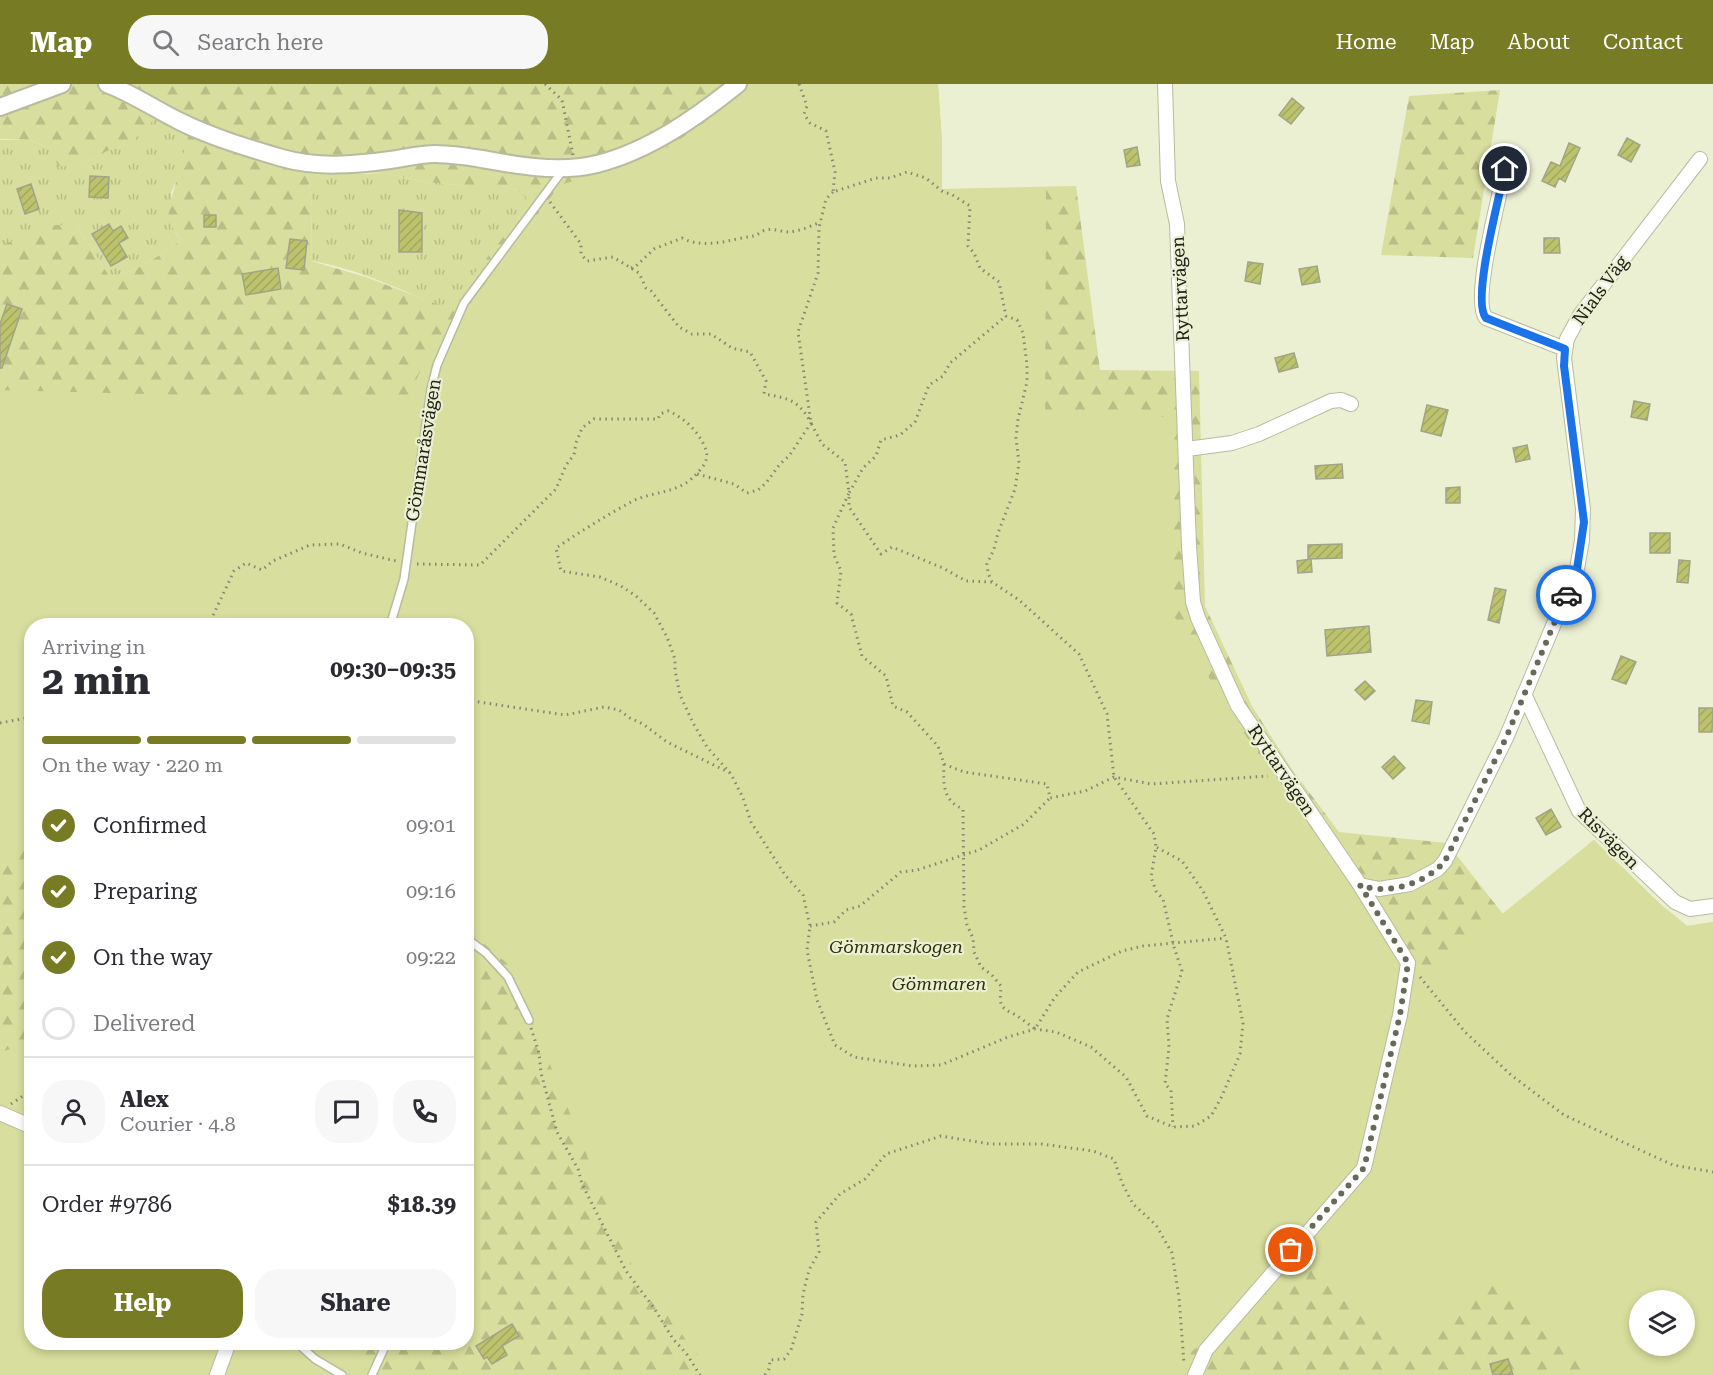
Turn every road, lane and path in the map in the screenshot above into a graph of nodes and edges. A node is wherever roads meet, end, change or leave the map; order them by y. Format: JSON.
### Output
{"nodes":[{"id":1,"x":62,"y":84,"type":"edge"},
{"id":2,"x":107,"y":84,"type":"edge"},
{"id":3,"x":545,"y":84,"type":"edge"},
{"id":4,"x":738,"y":84,"type":"edge"},
{"id":5,"x":799,"y":84,"type":"edge"},
{"id":6,"x":1165,"y":84,"type":"edge"},
{"id":7,"x":0,"y":107,"type":"edge"},
{"id":8,"x":1700,"y":159,"type":"dead end"},
{"id":9,"x":570,"y":168,"type":"junction"},
{"id":10,"x":1505,"y":169,"type":"dead end"},
{"id":11,"x":832,"y":192,"type":"junction"},
{"id":12,"x":544,"y":196,"type":"junction"},
{"id":13,"x":821,"y":222,"type":"junction"},
{"id":14,"x":630,"y":268,"type":"junction"},
{"id":15,"x":1006,"y":316,"type":"junction"},
{"id":16,"x":1565,"y":349,"type":"junction"},
{"id":17,"x":1351,"y":404,"type":"dead end"},
{"id":18,"x":811,"y":423,"type":"junction"},
{"id":19,"x":1187,"y":449,"type":"junction"},
{"id":20,"x":697,"y":474,"type":"junction"},
{"id":21,"x":849,"y":493,"type":"junction"},
{"id":22,"x":406,"y":564,"type":"junction"},
{"id":23,"x":992,"y":582,"type":"junction"},
{"id":24,"x":212,"y":618,"type":"edge"},
{"id":25,"x":392,"y":618,"type":"edge"},
{"id":26,"x":1524,"y":694,"type":"junction"},
{"id":27,"x":474,"y":701,"type":"edge"},
{"id":28,"x":24,"y":718,"type":"edge"},
{"id":29,"x":0,"y":723,"type":"edge"},
{"id":30,"x":944,"y":764,"type":"junction"},
{"id":31,"x":731,"y":774,"type":"junction"},
{"id":32,"x":1286,"y":775,"type":"junction"},
{"id":33,"x":1114,"y":777,"type":"junction"},
{"id":34,"x":1050,"y":798,"type":"junction"},
{"id":35,"x":1156,"y":847,"type":"junction"},
{"id":36,"x":963,"y":856,"type":"junction"},
{"id":37,"x":1360,"y":885,"type":"junction"},
{"id":38,"x":1713,"y":906,"type":"edge"},
{"id":39,"x":810,"y":926,"type":"junction"},
{"id":40,"x":1226,"y":938,"type":"junction"},
{"id":41,"x":1173,"y":942,"type":"junction"},
{"id":42,"x":474,"y":944,"type":"edge"},
{"id":43,"x":1408,"y":963,"type":"junction"},
{"id":44,"x":529,"y":1020,"type":"joint"},
{"id":45,"x":1035,"y":1029,"type":"junction"},
{"id":46,"x":24,"y":1095,"type":"edge"},
{"id":47,"x":4,"y":1109,"type":"edge"},
{"id":48,"x":24,"y":1122,"type":"edge"},
{"id":49,"x":1173,"y":1127,"type":"junction"},
{"id":50,"x":1713,"y":1172,"type":"edge"},
{"id":51,"x":226,"y":1350,"type":"edge"},
{"id":52,"x":305,"y":1350,"type":"edge"},
{"id":53,"x":383,"y":1350,"type":"edge"},
{"id":54,"x":1190,"y":1374,"type":"edge"},
{"id":55,"x":217,"y":1375,"type":"edge"},
{"id":56,"x":342,"y":1375,"type":"edge"},
{"id":57,"x":372,"y":1375,"type":"edge"},
{"id":58,"x":700,"y":1375,"type":"edge"},
{"id":59,"x":765,"y":1375,"type":"edge"}],
"edges":[{"from":1,"to":7,"type":"street"},
{"from":2,"to":9,"type":"street"},
{"from":3,"to":9,"type":"path"},
{"from":4,"to":9,"type":"street"},
{"from":5,"to":11,"type":"path"},
{"from":6,"to":19,"type":"street","name":"Ryttarvägen"},
{"from":8,"to":16,"type":"street","name":"Nials Väg"},
{"from":9,"to":12,"type":"lane","name":"Gömmaråsvägen"},
{"from":10,"to":16,"type":"street"},
{"from":11,"to":13,"type":"path"},
{"from":11,"to":15,"type":"path"},
{"from":12,"to":14,"type":"path"},
{"from":12,"to":22,"type":"lane","name":"Gömmaråsvägen"},
{"from":13,"to":14,"type":"path"},
{"from":13,"to":18,"type":"path"},
{"from":14,"to":18,"type":"path"},
{"from":15,"to":21,"type":"path"},
{"from":15,"to":23,"type":"path"},
{"from":16,"to":26,"type":"street","name":"Nials Väg"},
{"from":17,"to":19,"type":"street"},
{"from":18,"to":20,"type":"path"},
{"from":18,"to":21,"type":"path"},
{"from":19,"to":32,"type":"street","name":"Ryttarvägen"},
{"from":20,"to":22,"type":"path"},
{"from":20,"to":31,"type":"path"},
{"from":21,"to":23,"type":"path"},
{"from":21,"to":30,"type":"path"},
{"from":22,"to":24,"type":"path"},
{"from":22,"to":25,"type":"lane","name":"Gömmaråsvägen"},
{"from":23,"to":33,"type":"path"},
{"from":26,"to":37,"type":"street","name":"Nials Väg"},
{"from":26,"to":38,"type":"street","name":"Risvägen"},
{"from":27,"to":31,"type":"path"},
{"from":28,"to":29,"type":"path"},
{"from":30,"to":34,"type":"path"},
{"from":30,"to":36,"type":"path"},
{"from":31,"to":39,"type":"path"},
{"from":32,"to":33,"type":"path"},
{"from":32,"to":37,"type":"street","name":"Ryttarvägen"},
{"from":33,"to":34,"type":"path"},
{"from":33,"to":35,"type":"path"},
{"from":34,"to":36,"type":"path"},
{"from":35,"to":40,"type":"path"},
{"from":35,"to":41,"type":"path"},
{"from":36,"to":39,"type":"path"},
{"from":36,"to":45,"type":"path"},
{"from":37,"to":43,"type":"street","name":"Ryttarvägen"},
{"from":39,"to":45,"type":"path"},
{"from":40,"to":41,"type":"path"},
{"from":40,"to":49,"type":"path"},
{"from":41,"to":45,"type":"path"},
{"from":41,"to":49,"type":"path"},
{"from":42,"to":44,"type":"lane"},
{"from":43,"to":50,"type":"path"},
{"from":43,"to":54,"type":"street"},
{"from":44,"to":58,"type":"path"},
{"from":45,"to":49,"type":"path"},
{"from":46,"to":47,"type":"path"},
{"from":47,"to":48,"type":"street"},
{"from":51,"to":55,"type":"street"},
{"from":52,"to":56,"type":"lane"},
{"from":53,"to":57,"type":"lane"},
{"from":54,"to":59,"type":"path"}]}
